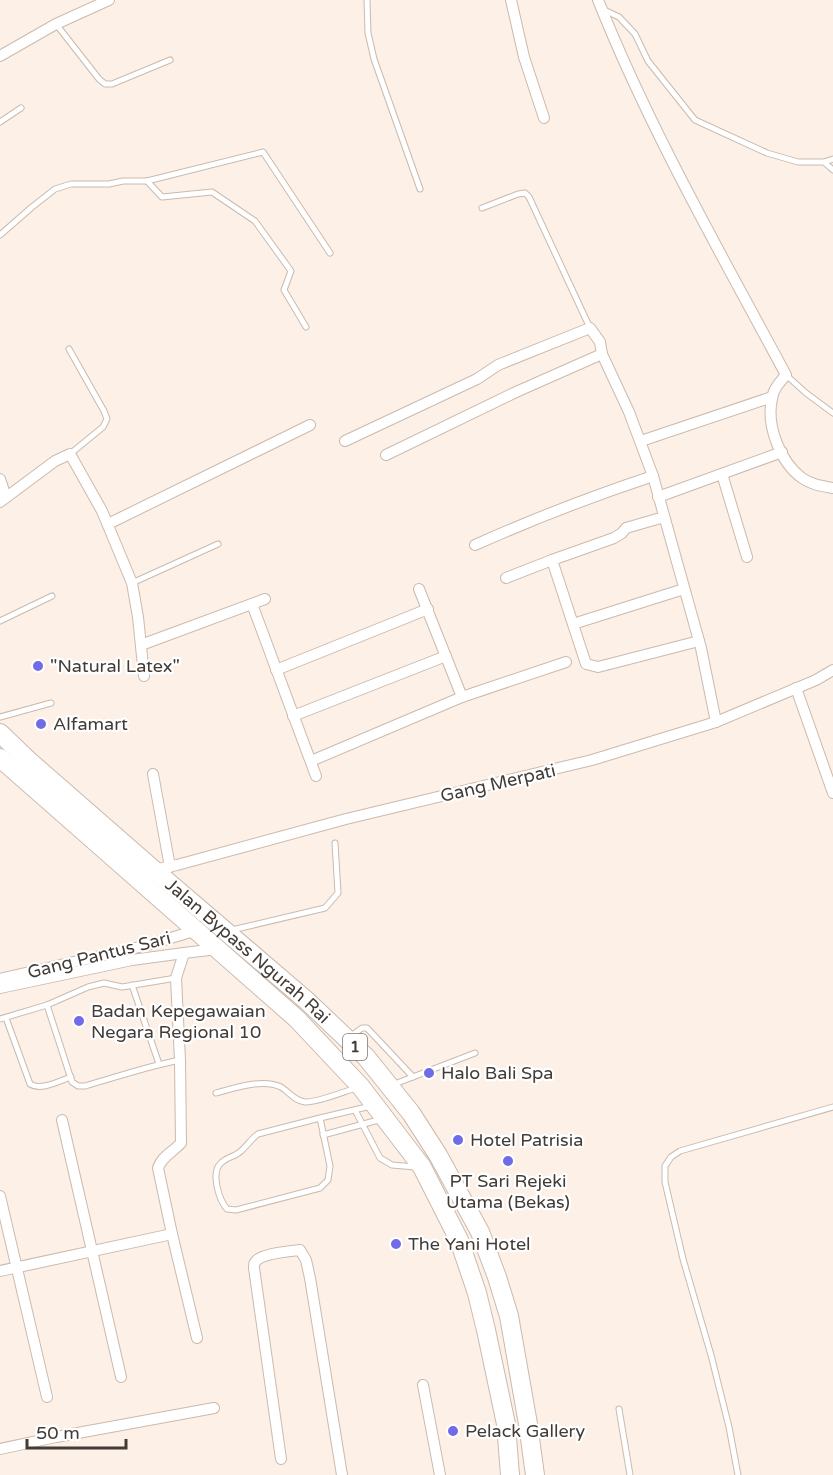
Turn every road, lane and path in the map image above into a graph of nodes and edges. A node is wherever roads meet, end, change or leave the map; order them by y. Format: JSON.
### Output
{"nodes":[{"id":1,"x":109,"y":0,"type":"edge"},
{"id":2,"x":367,"y":0,"type":"edge"},
{"id":3,"x":511,"y":0,"type":"edge"},
{"id":4,"x":600,"y":5,"type":"edge"},
{"id":5,"x":56,"y":24,"type":"junction"},
{"id":6,"x":0,"y":56,"type":"edge"},
{"id":7,"x":170,"y":60,"type":"dead end"},
{"id":8,"x":21,"y":108,"type":"dead end"},
{"id":9,"x":544,"y":118,"type":"dead end"},
{"id":10,"x":0,"y":122,"type":"edge"},
{"id":11,"x":833,"y":159,"type":"edge"},
{"id":12,"x":824,"y":162,"type":"junction"},
{"id":13,"x":833,"y":170,"type":"edge"},
{"id":14,"x":147,"y":181,"type":"junction"},
{"id":15,"x":420,"y":189,"type":"dead end"},
{"id":16,"x":482,"y":208,"type":"dead end"},
{"id":17,"x":0,"y":235,"type":"edge"},
{"id":18,"x":330,"y":253,"type":"dead end"},
{"id":19,"x":306,"y":327,"type":"dead end"},
{"id":20,"x":591,"y":328,"type":"junction"},
{"id":21,"x":69,"y":349,"type":"dead end"},
{"id":22,"x":602,"y":354,"type":"junction"},
{"id":23,"x":786,"y":375,"type":"junction"},
{"id":24,"x":772,"y":397,"type":"junction"},
{"id":25,"x":833,"y":413,"type":"edge"},
{"id":26,"x":310,"y":425,"type":"dead end"},
{"id":27,"x":345,"y":441,"type":"dead end"},
{"id":28,"x":641,"y":441,"type":"junction"},
{"id":29,"x":782,"y":452,"type":"junction"},
{"id":30,"x":70,"y":453,"type":"junction"},
{"id":31,"x":386,"y":455,"type":"dead end"},
{"id":32,"x":722,"y":474,"type":"junction"},
{"id":33,"x":653,"y":476,"type":"junction"},
{"id":34,"x":0,"y":479,"type":"edge"},
{"id":35,"x":833,"y":488,"type":"edge"},
{"id":36,"x":658,"y":497,"type":"junction"},
{"id":37,"x":3,"y":500,"type":"edge"},
{"id":38,"x":664,"y":517,"type":"junction"},
{"id":39,"x":108,"y":524,"type":"junction"},
{"id":40,"x":218,"y":544,"type":"dead end"},
{"id":41,"x":475,"y":545,"type":"dead end"},
{"id":42,"x":747,"y":557,"type":"dead end"},
{"id":43,"x":552,"y":560,"type":"junction"},
{"id":44,"x":506,"y":578,"type":"dead end"},
{"id":45,"x":132,"y":583,"type":"junction"},
{"id":46,"x":419,"y":589,"type":"dead end"},
{"id":47,"x":684,"y":589,"type":"junction"},
{"id":48,"x":52,"y":596,"type":"dead end"},
{"id":49,"x":265,"y":599,"type":"dead end"},
{"id":50,"x":252,"y":604,"type":"junction"},
{"id":51,"x":428,"y":609,"type":"junction"},
{"id":52,"x":0,"y":621,"type":"edge"},
{"id":53,"x":573,"y":624,"type":"junction"},
{"id":54,"x":699,"y":641,"type":"junction"},
{"id":55,"x":141,"y":645,"type":"junction"},
{"id":56,"x":446,"y":656,"type":"junction"},
{"id":57,"x":566,"y":662,"type":"dead end"},
{"id":58,"x":276,"y":670,"type":"junction"},
{"id":59,"x":833,"y":670,"type":"edge"},
{"id":60,"x":144,"y":676,"type":"dead end"},
{"id":61,"x":796,"y":688,"type":"junction"},
{"id":62,"x":462,"y":697,"type":"junction"},
{"id":63,"x":51,"y":703,"type":"dead end"},
{"id":64,"x":293,"y":716,"type":"junction"},
{"id":65,"x":0,"y":717,"type":"edge"},
{"id":66,"x":716,"y":722,"type":"junction"},
{"id":67,"x":0,"y":733,"type":"edge"},
{"id":68,"x":0,"y":758,"type":"edge"},
{"id":69,"x":311,"y":761,"type":"junction"},
{"id":70,"x":23,"y":767,"type":"junction"},
{"id":71,"x":153,"y":774,"type":"dead end"},
{"id":72,"x":316,"y":776,"type":"dead end"},
{"id":73,"x":833,"y":793,"type":"edge"},
{"id":74,"x":335,"y":843,"type":"dead end"},
{"id":75,"x":162,"y":868,"type":"junction"},
{"id":76,"x":197,"y":930,"type":"junction"},
{"id":77,"x":226,"y":932,"type":"junction"},
{"id":78,"x":218,"y":948,"type":"junction"},
{"id":79,"x":183,"y":952,"type":"junction"},
{"id":80,"x":176,"y":978,"type":"junction"},
{"id":81,"x":0,"y":979,"type":"edge"},
{"id":82,"x":132,"y":985,"type":"junction"},
{"id":83,"x":0,"y":988,"type":"edge"},
{"id":84,"x":47,"y":1005,"type":"junction"},
{"id":85,"x":3,"y":1018,"type":"edge"},
{"id":86,"x":347,"y":1040,"type":"junction"},
{"id":87,"x":475,"y":1053,"type":"dead end"},
{"id":88,"x":180,"y":1060,"type":"junction"},
{"id":89,"x":159,"y":1064,"type":"junction"},
{"id":90,"x":71,"y":1077,"type":"junction"},
{"id":91,"x":413,"y":1077,"type":"junction"},
{"id":92,"x":391,"y":1086,"type":"junction"},
{"id":93,"x":361,"y":1087,"type":"junction"},
{"id":94,"x":216,"y":1093,"type":"dead end"},
{"id":95,"x":833,"y":1107,"type":"edge"},
{"id":96,"x":355,"y":1110,"type":"junction"},
{"id":97,"x":380,"y":1111,"type":"junction"},
{"id":98,"x":320,"y":1118,"type":"junction"},
{"id":99,"x":62,"y":1120,"type":"dead end"},
{"id":100,"x":362,"y":1124,"type":"junction"},
{"id":101,"x":323,"y":1135,"type":"junction"},
{"id":102,"x":422,"y":1167,"type":"junction"},
{"id":103,"x":0,"y":1196,"type":"edge"},
{"id":104,"x":172,"y":1234,"type":"junction"},
{"id":105,"x":92,"y":1251,"type":"junction"},
{"id":106,"x":17,"y":1268,"type":"junction"},
{"id":107,"x":0,"y":1271,"type":"edge"},
{"id":108,"x":197,"y":1338,"type":"dead end"},
{"id":109,"x":121,"y":1377,"type":"dead end"},
{"id":110,"x":423,"y":1384,"type":"dead end"},
{"id":111,"x":47,"y":1397,"type":"dead end"},
{"id":112,"x":214,"y":1408,"type":"dead end"},
{"id":113,"x":619,"y":1409,"type":"dead end"},
{"id":114,"x":0,"y":1449,"type":"edge"},
{"id":115,"x":281,"y":1459,"type":"dead end"},
{"id":116,"x":342,"y":1475,"type":"edge"},
{"id":117,"x":440,"y":1475,"type":"edge"},
{"id":118,"x":510,"y":1475,"type":"edge"},
{"id":119,"x":535,"y":1475,"type":"edge"},
{"id":120,"x":630,"y":1475,"type":"edge"},
{"id":121,"x":738,"y":1475,"type":"edge"}],
"edges":[{"from":1,"to":5,"type":"street"},
{"from":2,"to":15,"type":"lane"},
{"from":3,"to":9,"type":"street"},
{"from":4,"to":12,"type":"lane"},
{"from":4,"to":23,"type":"street"},
{"from":5,"to":6,"type":"street"},
{"from":5,"to":7,"type":"lane"},
{"from":8,"to":10,"type":"lane"},
{"from":11,"to":12,"type":"lane"},
{"from":12,"to":13,"type":"lane"},
{"from":14,"to":17,"type":"lane"},
{"from":14,"to":18,"type":"lane"},
{"from":14,"to":19,"type":"lane"},
{"from":16,"to":20,"type":"lane"},
{"from":20,"to":22,"type":"street"},
{"from":20,"to":27,"type":"street"},
{"from":21,"to":30,"type":"lane"},
{"from":22,"to":28,"type":"street"},
{"from":22,"to":31,"type":"street"},
{"from":23,"to":24,"type":"street"},
{"from":23,"to":25,"type":"lane"},
{"from":24,"to":28,"type":"street"},
{"from":24,"to":29,"type":"street"},
{"from":26,"to":39,"type":"street"},
{"from":28,"to":33,"type":"street"},
{"from":29,"to":32,"type":"street"},
{"from":29,"to":35,"type":"street"},
{"from":30,"to":37,"type":"street"},
{"from":30,"to":39,"type":"street"},
{"from":32,"to":36,"type":"street"},
{"from":32,"to":42,"type":"street"},
{"from":33,"to":36,"type":"street"},
{"from":33,"to":41,"type":"street"},
{"from":34,"to":37,"type":"street"},
{"from":36,"to":38,"type":"street"},
{"from":38,"to":43,"type":"street"},
{"from":38,"to":47,"type":"street"},
{"from":39,"to":45,"type":"street"},
{"from":40,"to":45,"type":"lane"},
{"from":43,"to":44,"type":"street"},
{"from":43,"to":53,"type":"street"},
{"from":45,"to":55,"type":"street"},
{"from":46,"to":51,"type":"street"},
{"from":47,"to":53,"type":"street"},
{"from":47,"to":54,"type":"street"},
{"from":48,"to":52,"type":"lane"},
{"from":49,"to":50,"type":"street"},
{"from":50,"to":55,"type":"street"},
{"from":50,"to":58,"type":"street"},
{"from":51,"to":56,"type":"street"},
{"from":51,"to":58,"type":"street"},
{"from":53,"to":54,"type":"street"},
{"from":54,"to":66,"type":"street"},
{"from":55,"to":60,"type":"street"},
{"from":56,"to":62,"type":"street"},
{"from":56,"to":64,"type":"street"},
{"from":57,"to":62,"type":"street"},
{"from":58,"to":64,"type":"street"},
{"from":59,"to":61,"type":"street","name":"Gang Merpati"},
{"from":61,"to":66,"type":"street","name":"Gang Merpati"},
{"from":61,"to":73,"type":"street"},
{"from":62,"to":69,"type":"street"},
{"from":63,"to":65,"type":"lane"},
{"from":64,"to":69,"type":"street"},
{"from":66,"to":75,"type":"street","name":"Gang Merpati"},
{"from":67,"to":70,"type":"highway","name":"Jalan Bypass Ngurah Rai","number":"1"},
{"from":68,"to":70,"type":"highway","name":"Jalan Bypass Ngurah Rai","number":"1"},
{"from":69,"to":72,"type":"street"},
{"from":70,"to":75,"type":"highway","name":"Jalan Bypass Ngurah Rai","number":"1"},
{"from":70,"to":76,"type":"highway","name":"Jalan Bypass Ngurah Rai","number":"1"},
{"from":71,"to":75,"type":"street"},
{"from":74,"to":77,"type":"lane"},
{"from":75,"to":77,"type":"highway","name":"Jalan Bypass Ngurah Rai","number":"1"},
{"from":76,"to":78,"type":"highway","name":"Jalan Bypass Ngurah Rai","number":"1"},
{"from":76,"to":81,"type":"street","name":"Gang Pantus Sari"},
{"from":77,"to":86,"type":"highway","name":"Jalan Bypass Ngurah Rai","number":"1"},
{"from":78,"to":79,"type":"street"},
{"from":78,"to":93,"type":"highway","name":"Jalan Bypass Ngurah Rai","number":"1"},
{"from":79,"to":80,"type":"street"},
{"from":79,"to":83,"type":"street"},
{"from":80,"to":82,"type":"lane"},
{"from":80,"to":88,"type":"street"},
{"from":82,"to":84,"type":"lane"},
{"from":82,"to":89,"type":"lane"},
{"from":84,"to":85,"type":"lane"},
{"from":84,"to":90,"type":"lane"},
{"from":85,"to":90,"type":"lane"},
{"from":86,"to":91,"type":"lane"},
{"from":86,"to":92,"type":"highway","name":"Jalan Bypass Ngurah Rai","number":"1"},
{"from":87,"to":91,"type":"lane"},
{"from":88,"to":89,"type":"lane"},
{"from":88,"to":104,"type":"street"},
{"from":89,"to":90,"type":"lane"},
{"from":91,"to":92,"type":"lane"},
{"from":92,"to":119,"type":"highway","name":"Jalan Bypass Ngurah Rai","number":"1"},
{"from":93,"to":94,"type":"lane"},
{"from":93,"to":97,"type":"highway","name":"Jalan Bypass Ngurah Rai","number":"1"},
{"from":95,"to":121,"type":"lane"},
{"from":96,"to":97,"type":"lane"},
{"from":96,"to":98,"type":"lane"},
{"from":96,"to":100,"type":"lane"},
{"from":97,"to":100,"type":"lane"},
{"from":97,"to":102,"type":"highway","name":"Jalan Bypass Ngurah Rai","number":"1"},
{"from":98,"to":101,"type":"lane"},
{"from":98,"to":101,"type":"lane"},
{"from":99,"to":105,"type":"street"},
{"from":100,"to":101,"type":"lane"},
{"from":100,"to":102,"type":"lane"},
{"from":102,"to":118,"type":"highway","name":"Jalan Bypass Ngurah Rai","number":"1"},
{"from":103,"to":106,"type":"street"},
{"from":104,"to":105,"type":"street"},
{"from":104,"to":108,"type":"street"},
{"from":105,"to":106,"type":"street"},
{"from":105,"to":109,"type":"street"},
{"from":106,"to":107,"type":"street"},
{"from":106,"to":111,"type":"street"},
{"from":110,"to":117,"type":"street"},
{"from":112,"to":114,"type":"street"},
{"from":113,"to":120,"type":"lane"},
{"from":115,"to":116,"type":"street"}]}
